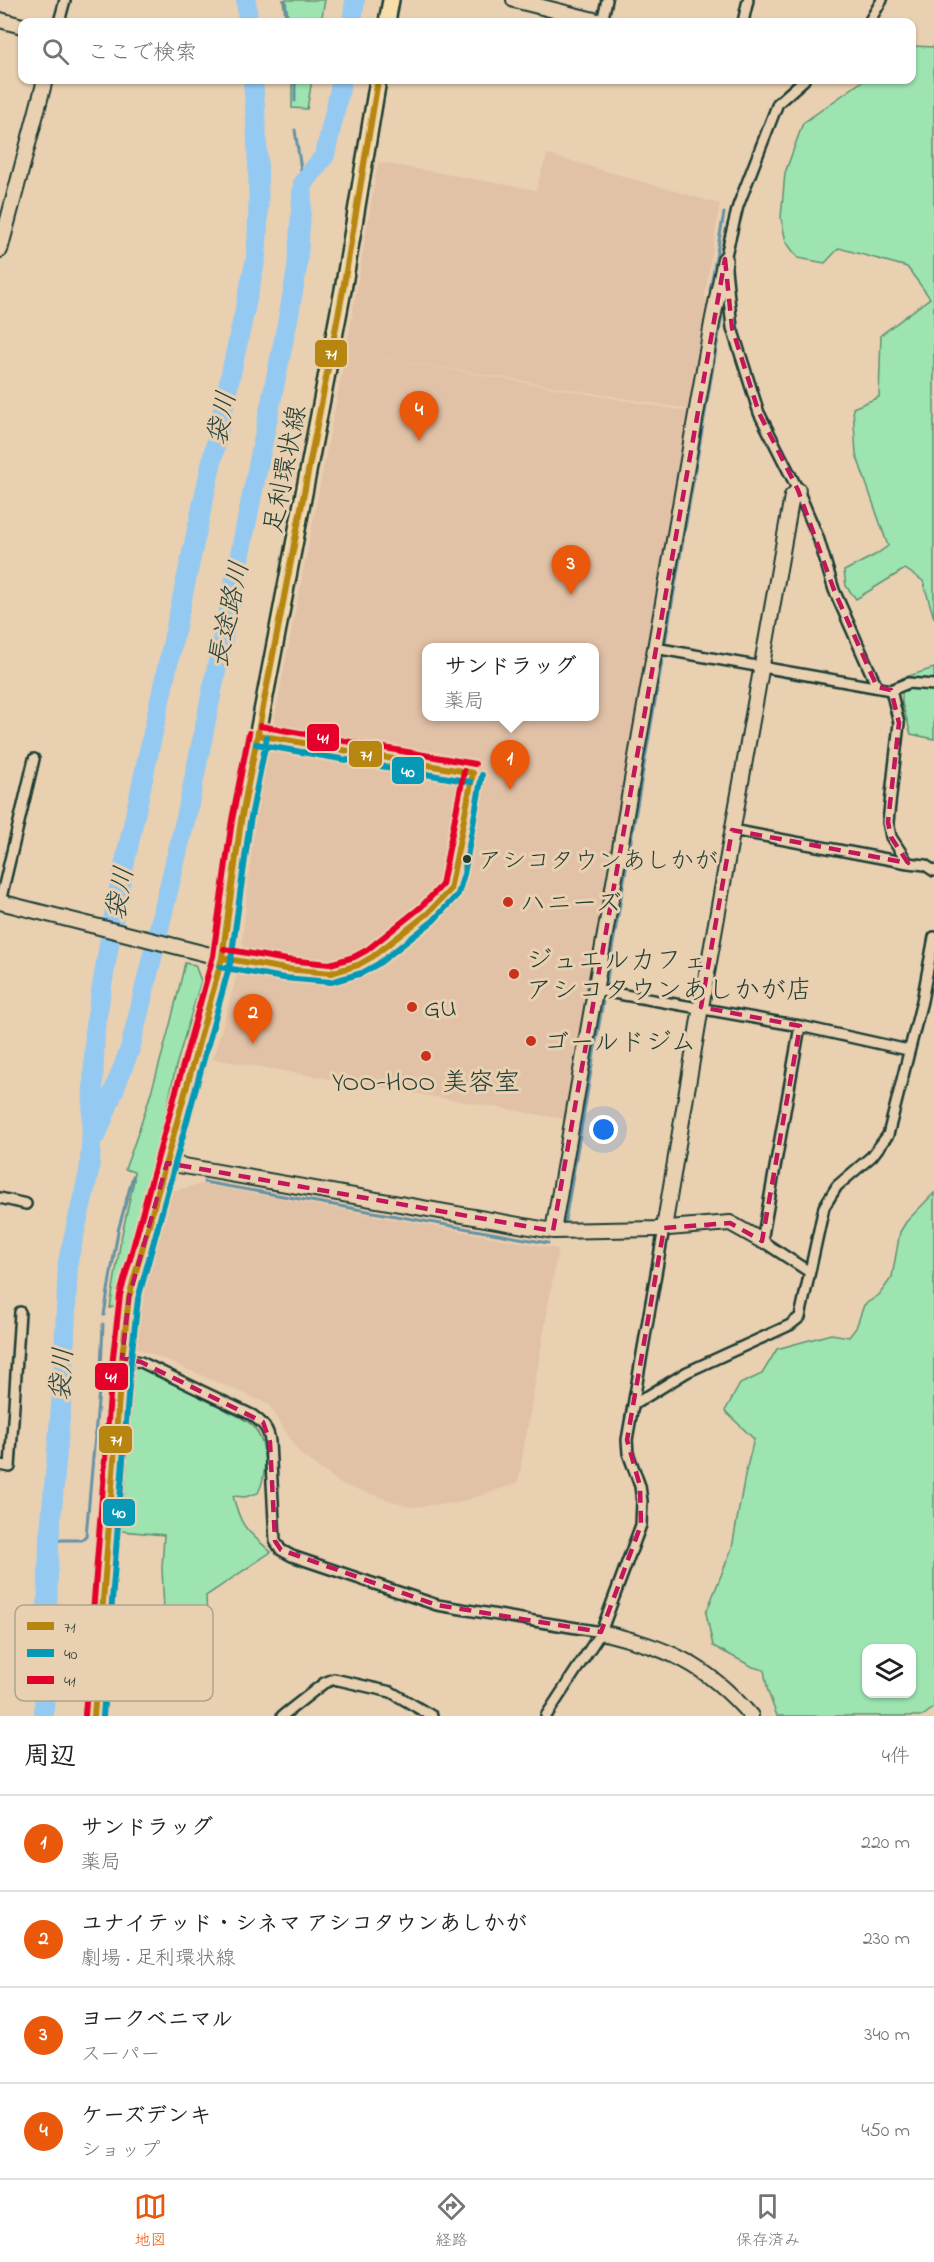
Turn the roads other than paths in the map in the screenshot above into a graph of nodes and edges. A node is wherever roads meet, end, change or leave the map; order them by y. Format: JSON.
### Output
{"nodes":[{"id":1,"x":65,"y":0,"type":"edge"},
{"id":2,"x":391,"y":0,"type":"edge"},
{"id":3,"x":514,"y":0,"type":"edge"},
{"id":4,"x":607,"y":0,"type":"edge"},
{"id":5,"x":748,"y":0,"type":"edge"},
{"id":6,"x":882,"y":0,"type":"edge"},
{"id":7,"x":60,"y":18,"type":"edge"},
{"id":8,"x":388,"y":18,"type":"edge"},
{"id":9,"x":586,"y":18,"type":"edge"},
{"id":10,"x":603,"y":18,"type":"edge"},
{"id":11,"x":744,"y":18,"type":"edge"},
{"id":12,"x":872,"y":18,"type":"edge"},
{"id":13,"x":0,"y":20,"type":"edge"},
{"id":14,"x":18,"y":25,"type":"edge"},
{"id":15,"x":44,"y":84,"type":"edge"},
{"id":16,"x":377,"y":84,"type":"edge"},
{"id":17,"x":799,"y":84,"type":"edge"},
{"id":18,"x":0,"y":250,"type":"edge"},
{"id":19,"x":725,"y":259,"type":"junction"},
{"id":20,"x":798,"y":490,"type":"junction"},
{"id":21,"x":655,"y":648,"type":"junction"},
{"id":22,"x":761,"y":666,"type":"junction"},
{"id":23,"x":934,"y":685,"type":"edge"},
{"id":24,"x":877,"y":687,"type":"junction"},
{"id":25,"x":891,"y":690,"type":"junction"},
{"id":26,"x":34,"y":759,"type":"dead end"},
{"id":27,"x":732,"y":830,"type":"junction"},
{"id":28,"x":908,"y":863,"type":"junction"},
{"id":29,"x":934,"y":871,"type":"edge"},
{"id":30,"x":0,"y":902,"type":"edge"},
{"id":31,"x":934,"y":937,"type":"edge"},
{"id":32,"x":222,"y":958,"type":"junction"},
{"id":33,"x":596,"y":990,"type":"junction"},
{"id":34,"x":701,"y":1007,"type":"junction"},
{"id":35,"x":800,"y":1026,"type":"junction"},
{"id":36,"x":908,"y":1050,"type":"junction"},
{"id":37,"x":167,"y":1163,"type":"junction"},
{"id":38,"x":0,"y":1198,"type":"edge"},
{"id":39,"x":26,"y":1204,"type":"dead end"},
{"id":40,"x":664,"y":1228,"type":"junction"},
{"id":41,"x":552,"y":1231,"type":"junction"},
{"id":42,"x":762,"y":1242,"type":"junction"},
{"id":43,"x":808,"y":1271,"type":"junction"},
{"id":44,"x":20,"y":1312,"type":"dead end"},
{"id":45,"x":122,"y":1358,"type":"junction"},
{"id":46,"x":633,"y":1405,"type":"junction"},
{"id":47,"x":0,"y":1465,"type":"edge"},
{"id":48,"x":103,"y":1605,"type":"edge"},
{"id":49,"x":601,"y":1632,"type":"junction"},
{"id":50,"x":95,"y":1701,"type":"edge"},
{"id":51,"x":94,"y":1716,"type":"edge"},
{"id":52,"x":282,"y":1716,"type":"edge"},
{"id":53,"x":432,"y":1716,"type":"edge"},
{"id":54,"x":546,"y":1716,"type":"edge"},
{"id":55,"x":751,"y":1716,"type":"edge"}],
"edges":[{"from":1,"to":7,"type":"street"},
{"from":2,"to":8,"type":"main road"},
{"from":3,"to":9,"type":"street"},
{"from":4,"to":10,"type":"street"},
{"from":5,"to":11,"type":"street"},
{"from":6,"to":12,"type":"street"},
{"from":13,"to":14,"type":"street"},
{"from":15,"to":18,"type":"street"},
{"from":16,"to":32,"type":"main road","name":"足利環状線"},
{"from":17,"to":19,"type":"street"},
{"from":19,"to":20,"type":"street"},
{"from":19,"to":21,"type":"street"},
{"from":20,"to":22,"type":"street"},
{"from":20,"to":24,"type":"street"},
{"from":21,"to":22,"type":"street"},
{"from":21,"to":33,"type":"street"},
{"from":22,"to":24,"type":"street"},
{"from":22,"to":27,"type":"street"},
{"from":23,"to":25,"type":"street"},
{"from":24,"to":25,"type":"street"},
{"from":25,"to":28,"type":"street"},
{"from":26,"to":30,"type":"street"},
{"from":27,"to":28,"type":"street"},
{"from":27,"to":34,"type":"street"},
{"from":28,"to":29,"type":"street"},
{"from":30,"to":32,"type":"street"},
{"from":31,"to":36,"type":"street"},
{"from":32,"to":37,"type":"main road","name":"足利環状線"},
{"from":33,"to":34,"type":"street"},
{"from":33,"to":41,"type":"street"},
{"from":34,"to":35,"type":"street"},
{"from":34,"to":40,"type":"street"},
{"from":35,"to":36,"type":"street"},
{"from":35,"to":42,"type":"street"},
{"from":36,"to":43,"type":"street"},
{"from":37,"to":41,"type":"street"},
{"from":37,"to":45,"type":"main road","name":"足利環状線"},
{"from":38,"to":39,"type":"street"},
{"from":40,"to":41,"type":"street"},
{"from":40,"to":42,"type":"street"},
{"from":40,"to":46,"type":"street"},
{"from":42,"to":43,"type":"street"},
{"from":43,"to":46,"type":"street"},
{"from":44,"to":47,"type":"street"},
{"from":45,"to":48,"type":"main road","name":"足利環状線"},
{"from":45,"to":49,"type":"street"},
{"from":46,"to":49,"type":"street"},
{"from":49,"to":54,"type":"street"},
{"from":49,"to":55,"type":"street"},
{"from":50,"to":51,"type":"main road","name":"足利環状線"},
{"from":52,"to":53,"type":"street"}]}
